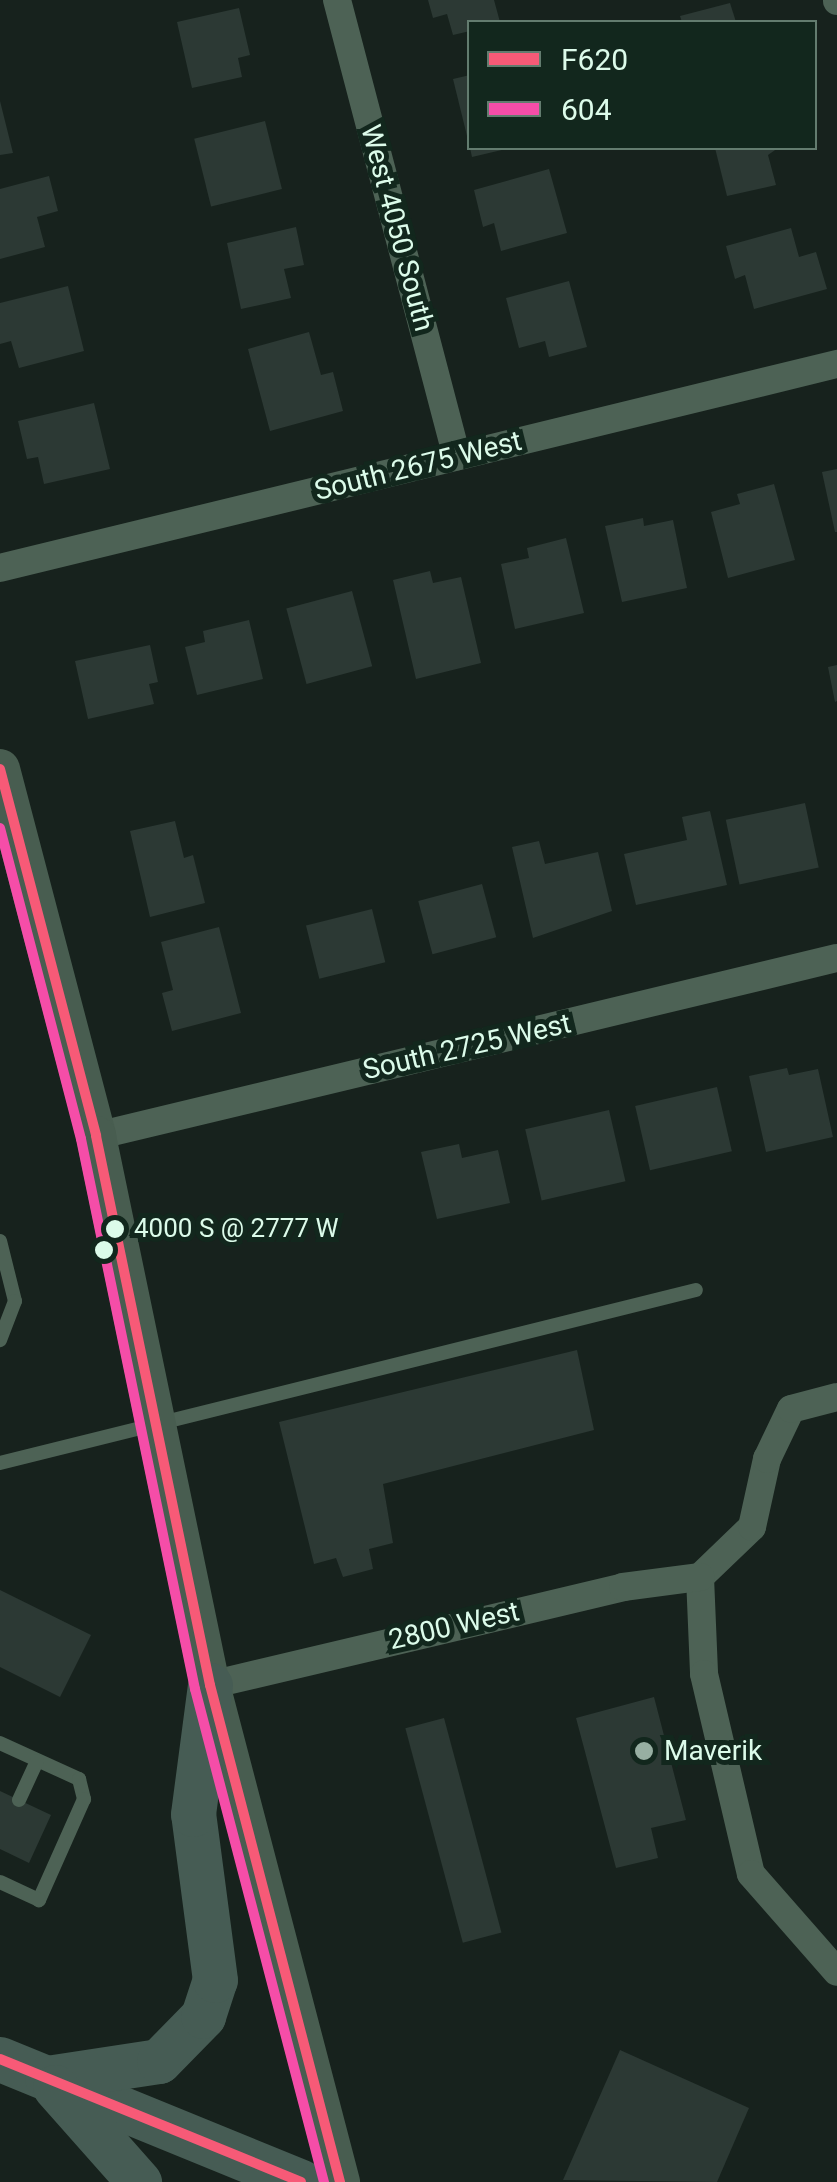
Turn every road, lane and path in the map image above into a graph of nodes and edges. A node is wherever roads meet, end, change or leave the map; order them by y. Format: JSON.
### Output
{"nodes":[{"id":1,"x":337,"y":0,"type":"edge"},
{"id":2,"x":837,"y":364,"type":"edge"},
{"id":3,"x":457,"y":457,"type":"junction"},
{"id":4,"x":0,"y":568,"type":"edge"},
{"id":5,"x":0,"y":769,"type":"edge"},
{"id":6,"x":837,"y":958,"type":"edge"},
{"id":7,"x":96,"y":1136,"type":"junction"},
{"id":8,"x":0,"y":1242,"type":"edge"},
{"id":9,"x":696,"y":1290,"type":"dead end"},
{"id":10,"x":0,"y":1340,"type":"edge"},
{"id":11,"x":837,"y":1397,"type":"edge"},
{"id":12,"x":157,"y":1422,"type":"junction"},
{"id":13,"x":0,"y":1462,"type":"edge"},
{"id":14,"x":700,"y":1577,"type":"junction"},
{"id":15,"x":210,"y":1685,"type":"junction"},
{"id":16,"x":0,"y":1743,"type":"edge"},
{"id":17,"x":38,"y":1761,"type":"junction"},
{"id":18,"x":19,"y":1800,"type":"dead end"},
{"id":19,"x":0,"y":1882,"type":"edge"},
{"id":20,"x":837,"y":1972,"type":"edge"},
{"id":21,"x":0,"y":2059,"type":"edge"},
{"id":22,"x":47,"y":2078,"type":"junction"},
{"id":23,"x":139,"y":2182,"type":"edge"},
{"id":24,"x":301,"y":2182,"type":"edge"},
{"id":25,"x":340,"y":2182,"type":"edge"}],
"edges":[{"from":1,"to":3,"type":"street","name":"West 4050 South"},
{"from":2,"to":3,"type":"street","name":"South 2675 West"},
{"from":3,"to":4,"type":"street","name":"South 2675 West"},
{"from":5,"to":7,"type":"street"},
{"from":6,"to":7,"type":"street","name":"South 2725 West"},
{"from":7,"to":12,"type":"street"},
{"from":8,"to":10,"type":"lane"},
{"from":9,"to":12,"type":"lane"},
{"from":11,"to":14,"type":"street"},
{"from":12,"to":13,"type":"lane"},
{"from":12,"to":15,"type":"street"},
{"from":14,"to":15,"type":"street","name":"2800 West"},
{"from":14,"to":20,"type":"street"},
{"from":15,"to":22,"type":"main road"},
{"from":15,"to":25,"type":"street"},
{"from":16,"to":17,"type":"lane"},
{"from":17,"to":18,"type":"lane"},
{"from":17,"to":19,"type":"lane"},
{"from":21,"to":22,"type":"main road"},
{"from":22,"to":23,"type":"main road"},
{"from":22,"to":24,"type":"main road"}]}
